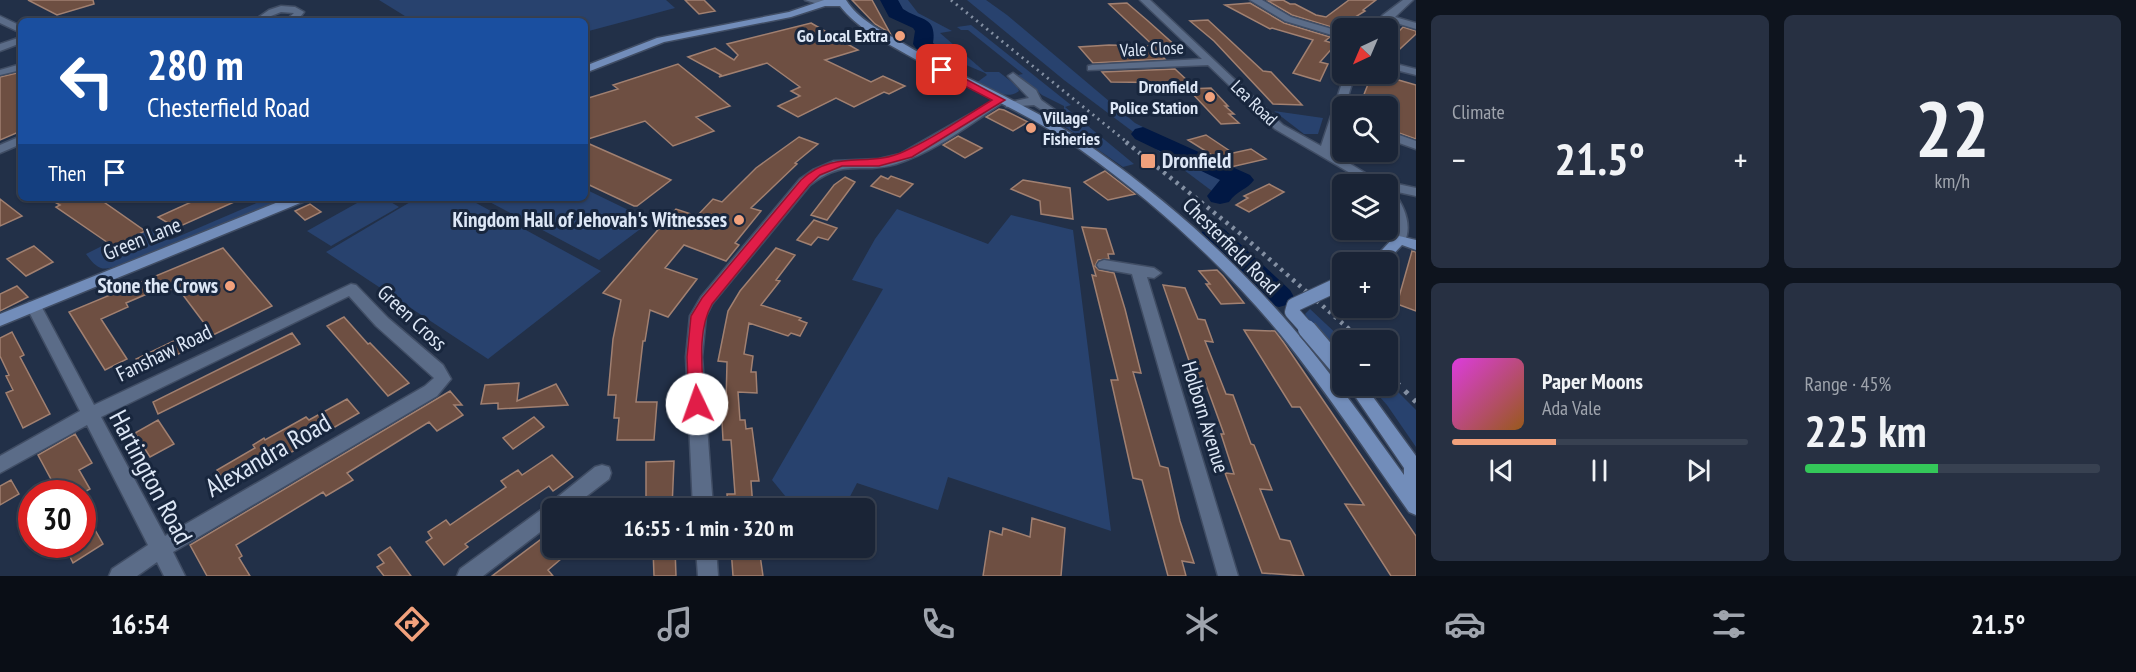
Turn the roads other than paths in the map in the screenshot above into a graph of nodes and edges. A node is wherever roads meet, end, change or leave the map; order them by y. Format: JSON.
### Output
{"nodes":[{"id":1,"x":810,"y":0,"type":"edge"},
{"id":2,"x":1145,"y":0,"type":"edge"},
{"id":3,"x":1255,"y":0,"type":"edge"},
{"id":4,"x":1408,"y":0,"type":"edge"},
{"id":5,"x":842,"y":2,"type":"edge"},
{"id":6,"x":824,"y":3,"type":"junction"},
{"id":7,"x":1386,"y":17,"type":"joint"},
{"id":8,"x":264,"y":18,"type":"edge"},
{"id":9,"x":295,"y":18,"type":"edge"},
{"id":10,"x":2,"y":22,"type":"edge"},
{"id":11,"x":1416,"y":26,"type":"edge"},
{"id":12,"x":18,"y":29,"type":"edge"},
{"id":13,"x":1332,"y":32,"type":"edge"},
{"id":14,"x":18,"y":41,"type":"edge"},
{"id":15,"x":0,"y":48,"type":"edge"},
{"id":16,"x":1213,"y":62,"type":"junction"},
{"id":17,"x":18,"y":68,"type":"edge"},
{"id":18,"x":1092,"y":68,"type":"dead end"},
{"id":19,"x":1398,"y":68,"type":"edge"},
{"id":20,"x":588,"y":69,"type":"edge"},
{"id":21,"x":1416,"y":72,"type":"edge"},
{"id":22,"x":4,"y":74,"type":"edge"},
{"id":23,"x":1013,"y":76,"type":"dead end"},
{"id":24,"x":1036,"y":101,"type":"junction"},
{"id":25,"x":1005,"y":102,"type":"junction"},
{"id":26,"x":1046,"y":123,"type":"junction"},
{"id":27,"x":1332,"y":138,"type":"edge"},
{"id":28,"x":1398,"y":139,"type":"edge"},
{"id":29,"x":18,"y":141,"type":"edge"},
{"id":30,"x":1416,"y":145,"type":"edge"},
{"id":31,"x":0,"y":149,"type":"edge"},
{"id":32,"x":1324,"y":154,"type":"junction"},
{"id":33,"x":1359,"y":174,"type":"edge"},
{"id":34,"x":1398,"y":188,"type":"edge"},
{"id":35,"x":1416,"y":192,"type":"edge"},
{"id":36,"x":293,"y":201,"type":"edge"},
{"id":37,"x":1398,"y":213,"type":"edge"},
{"id":38,"x":1399,"y":240,"type":"junction"},
{"id":39,"x":1416,"y":245,"type":"edge"},
{"id":40,"x":1388,"y":252,"type":"edge"},
{"id":41,"x":1104,"y":265,"type":"dead end"},
{"id":42,"x":1332,"y":288,"type":"edge"},
{"id":43,"x":351,"y":289,"type":"joint"},
{"id":44,"x":34,"y":306,"type":"junction"},
{"id":45,"x":0,"y":320,"type":"edge"},
{"id":46,"x":1332,"y":358,"type":"edge"},
{"id":47,"x":443,"y":380,"type":"joint"},
{"id":48,"x":1364,"y":396,"type":"edge"},
{"id":49,"x":89,"y":415,"type":"junction"},
{"id":50,"x":0,"y":465,"type":"edge"},
{"id":51,"x":602,"y":473,"type":"dead end"},
{"id":52,"x":570,"y":498,"type":"edge"},
{"id":53,"x":702,"y":498,"type":"edge"},
{"id":54,"x":1416,"y":506,"type":"edge"},
{"id":55,"x":542,"y":520,"type":"edge"},
{"id":56,"x":160,"y":549,"type":"junction"},
{"id":57,"x":707,"y":558,"type":"edge"},
{"id":58,"x":119,"y":576,"type":"edge"},
{"id":59,"x":175,"y":576,"type":"edge"},
{"id":60,"x":467,"y":576,"type":"edge"},
{"id":61,"x":708,"y":576,"type":"edge"},
{"id":62,"x":1228,"y":576,"type":"edge"}],
"edges":[{"from":1,"to":6,"type":"street"},
{"from":2,"to":16,"type":"street","name":"Lea Road"},
{"from":3,"to":13,"type":"street"},
{"from":4,"to":7,"type":"street"},
{"from":5,"to":6,"type":"main road"},
{"from":5,"to":25,"type":"main road","name":"Chesterfield Road"},
{"from":6,"to":20,"type":"main road"},
{"from":7,"to":11,"type":"street"},
{"from":8,"to":9,"type":"street"},
{"from":10,"to":12,"type":"street"},
{"from":14,"to":15,"type":"street"},
{"from":16,"to":18,"type":"street","name":"Vale Close"},
{"from":16,"to":32,"type":"street","name":"Lea Road"},
{"from":17,"to":22,"type":"street"},
{"from":19,"to":21,"type":"street"},
{"from":23,"to":24,"type":"street"},
{"from":24,"to":25,"type":"street"},
{"from":24,"to":26,"type":"street"},
{"from":25,"to":26,"type":"main road","name":"Chesterfield Road"},
{"from":25,"to":53,"type":"street"},
{"from":26,"to":54,"type":"main road","name":"Chesterfield Road"},
{"from":27,"to":32,"type":"street"},
{"from":28,"to":30,"type":"street"},
{"from":29,"to":31,"type":"street"},
{"from":32,"to":33,"type":"street","name":"Lea Road"},
{"from":34,"to":35,"type":"street"},
{"from":36,"to":44,"type":"main road","name":"Green Lane"},
{"from":37,"to":38,"type":"street"},
{"from":38,"to":39,"type":"main road"},
{"from":38,"to":40,"type":"main road"},
{"from":41,"to":62,"type":"street","name":"Holborn Avenue"},
{"from":42,"to":46,"type":"main road","bridge":true},
{"from":43,"to":47,"type":"street","name":"Green Cross"},
{"from":43,"to":49,"type":"street","name":"Fanshaw Road"},
{"from":44,"to":45,"type":"main road","name":"Green Lane"},
{"from":44,"to":49,"type":"street","name":"Hartington Road"},
{"from":47,"to":56,"type":"street","name":"Alexandra Road"},
{"from":48,"to":54,"type":"main road"},
{"from":49,"to":50,"type":"street","name":"Fanshaw Road"},
{"from":49,"to":56,"type":"street","name":"Hartington Road"},
{"from":51,"to":52,"type":"street"},
{"from":55,"to":60,"type":"street"},
{"from":56,"to":58,"type":"street","name":"Alexandra Road"},
{"from":56,"to":59,"type":"street","name":"Hartington Road"},
{"from":57,"to":61,"type":"street"}]}
